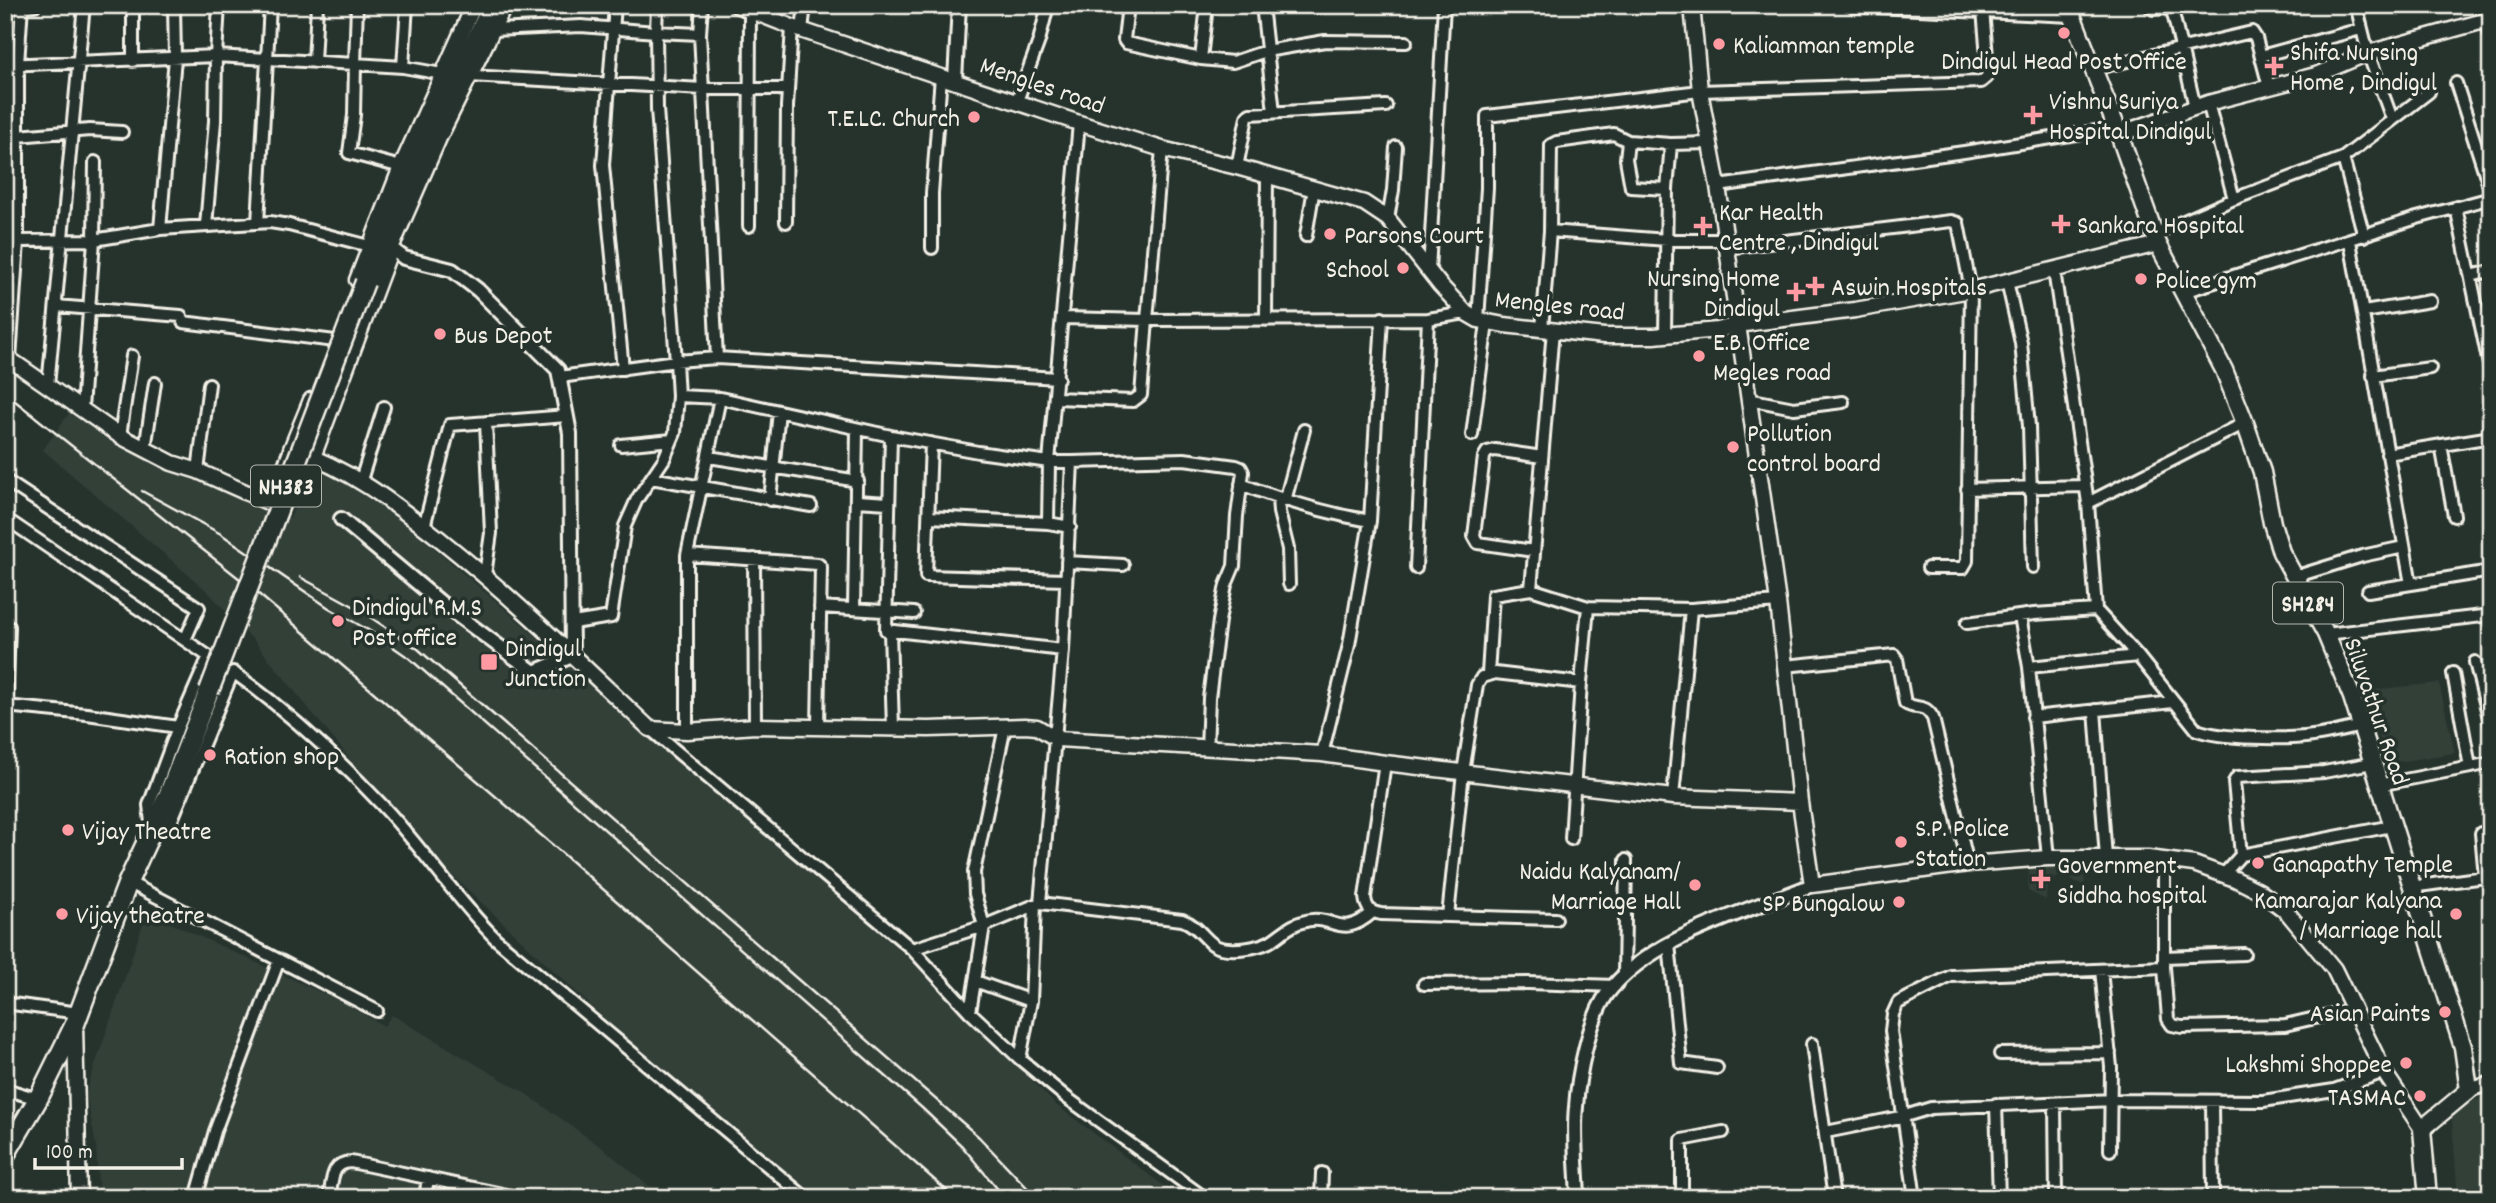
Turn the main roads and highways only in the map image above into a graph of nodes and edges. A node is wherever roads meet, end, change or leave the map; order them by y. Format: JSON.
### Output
{"nodes":[{"id":1,"x":474,"y":5,"type":"edge"},
{"id":2,"x":505,"y":5,"type":"edge"},
{"id":3,"x":743,"y":8,"type":"edge"},
{"id":4,"x":1695,"y":8,"type":"edge"},
{"id":5,"x":2071,"y":10,"type":"edge"},
{"id":6,"x":492,"y":13,"type":"edge"},
{"id":7,"x":2488,"y":20,"type":"edge"},
{"id":8,"x":2117,"y":131,"type":"junction"},
{"id":9,"x":2156,"y":239,"type":"junction"},
{"id":10,"x":350,"y":298,"type":"junction"},
{"id":11,"x":370,"y":306,"type":"junction"},
{"id":12,"x":1737,"y":325,"type":"junction"},
{"id":13,"x":8,"y":358,"type":"edge"},
{"id":14,"x":313,"y":457,"type":"junction"},
{"id":15,"x":270,"y":503,"type":"road end"},
{"id":16,"x":1800,"y":802,"type":"junction"},
{"id":17,"x":77,"y":1019,"type":"junction"},
{"id":18,"x":2422,"y":1129,"type":"junction"},
{"id":19,"x":5,"y":1155,"type":"edge"},
{"id":20,"x":79,"y":1198,"type":"edge"},
{"id":21,"x":2428,"y":1198,"type":"edge"}],
"edges":[{"from":1,"to":10,"type":"main road"},
{"from":2,"to":6,"type":"main road"},
{"from":3,"to":12,"type":"main road","name":"Mengles road"},
{"from":4,"to":12,"type":"main road"},
{"from":5,"to":8,"type":"main road","name":"Siluvathur Road","number":"SH284"},
{"from":6,"to":11,"type":"main road"},
{"from":6,"to":17,"type":"highway","number":"NH383","bridge":true},
{"from":7,"to":8,"type":"main road"},
{"from":8,"to":9,"type":"main road","name":"Siluvathur Road","number":"SH284"},
{"from":9,"to":12,"type":"main road","name":"Mengles road"},
{"from":9,"to":18,"type":"main road","name":"Siluvathur Road","number":"SH284"},
{"from":10,"to":11,"type":"main road"},
{"from":10,"to":14,"type":"main road"},
{"from":11,"to":14,"type":"main road"},
{"from":12,"to":16,"type":"main road"},
{"from":13,"to":15,"type":"main road"},
{"from":14,"to":16,"type":"main road"},
{"from":16,"to":18,"type":"main road"},
{"from":17,"to":19,"type":"highway","number":"NH383"},
{"from":17,"to":20,"type":"main road"},
{"from":18,"to":21,"type":"main road"}]}
